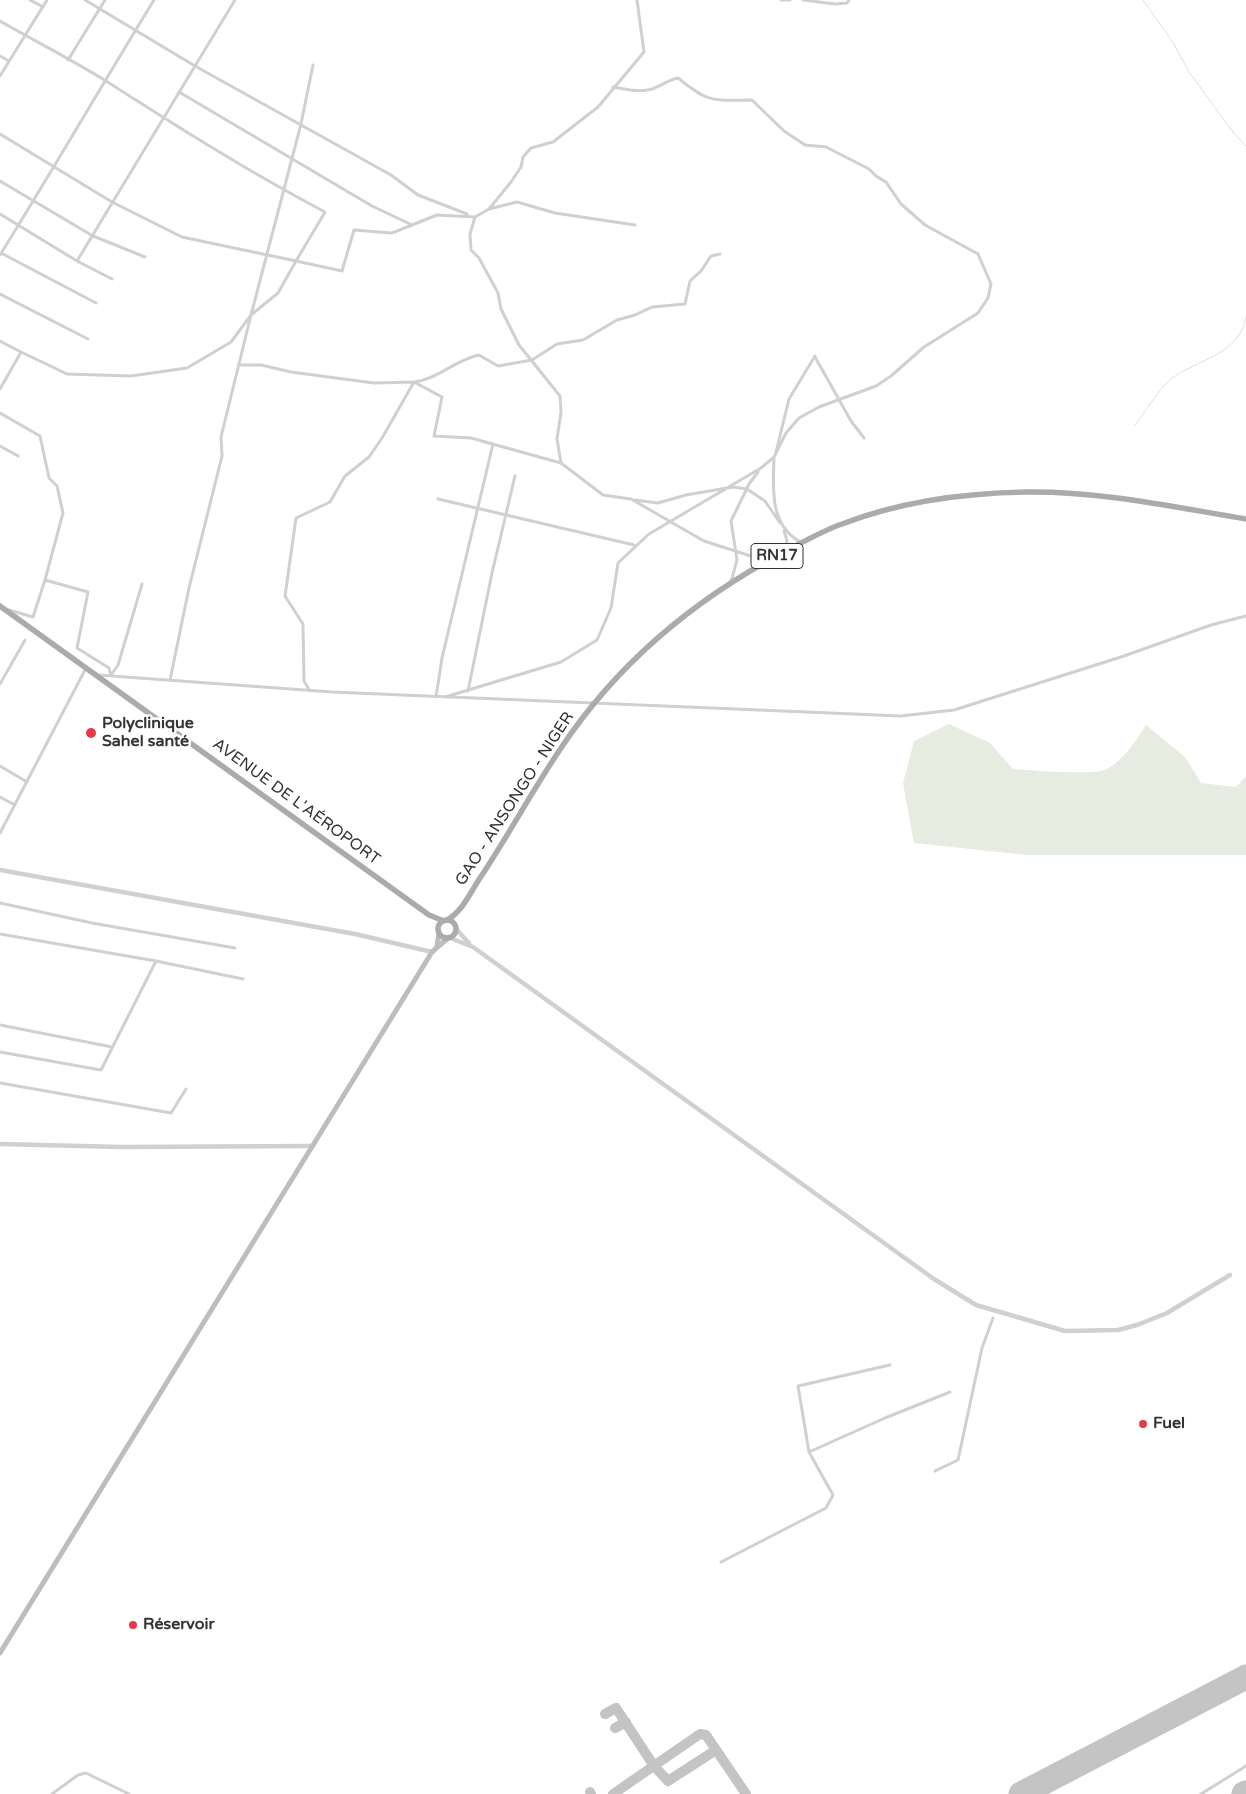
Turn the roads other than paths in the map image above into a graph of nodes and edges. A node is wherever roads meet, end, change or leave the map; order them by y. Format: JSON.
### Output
{"nodes":[{"id":1,"x":30,"y":0,"type":"edge"},
{"id":2,"x":47,"y":0,"type":"edge"},
{"id":3,"x":85,"y":0,"type":"edge"},
{"id":4,"x":105,"y":0,"type":"edge"},
{"id":5,"x":154,"y":0,"type":"edge"},
{"id":6,"x":235,"y":0,"type":"edge"},
{"id":7,"x":637,"y":0,"type":"edge"},
{"id":8,"x":781,"y":0,"type":"edge"},
{"id":9,"x":790,"y":0,"type":"edge"},
{"id":10,"x":803,"y":0,"type":"edge"},
{"id":11,"x":849,"y":0,"type":"edge"},
{"id":12,"x":43,"y":7,"type":"junction"},
{"id":13,"x":99,"y":10,"type":"junction"},
{"id":14,"x":0,"y":21,"type":"edge"},
{"id":15,"x":136,"y":30,"type":"junction"},
{"id":16,"x":25,"y":35,"type":"junction"},
{"id":17,"x":0,"y":56,"type":"edge"},
{"id":18,"x":68,"y":60,"type":"junction"},
{"id":19,"x":9,"y":61,"type":"junction"},
{"id":20,"x":313,"y":65,"type":"dead end"},
{"id":21,"x":195,"y":66,"type":"junction"},
{"id":22,"x":0,"y":76,"type":"edge"},
{"id":23,"x":105,"y":81,"type":"junction"},
{"id":24,"x":613,"y":86,"type":"junction"},
{"id":25,"x":179,"y":92,"type":"junction"},
{"id":26,"x":163,"y":119,"type":"junction"},
{"id":27,"x":301,"y":124,"type":"junction"},
{"id":28,"x":0,"y":134,"type":"edge"},
{"id":29,"x":291,"y":157,"type":"junction"},
{"id":30,"x":54,"y":165,"type":"junction"},
{"id":31,"x":0,"y":181,"type":"edge"},
{"id":32,"x":282,"y":190,"type":"junction"},
{"id":33,"x":34,"y":202,"type":"junction"},
{"id":34,"x":112,"y":202,"type":"junction"},
{"id":35,"x":489,"y":209,"type":"junction"},
{"id":36,"x":0,"y":214,"type":"edge"},
{"id":37,"x":470,"y":215,"type":"junction"},
{"id":38,"x":475,"y":216,"type":"junction"},
{"id":39,"x":410,"y":224,"type":"junction"},
{"id":40,"x":19,"y":225,"type":"junction"},
{"id":41,"x":635,"y":225,"type":"dead end"},
{"id":42,"x":93,"y":236,"type":"junction"},
{"id":43,"x":0,"y":254,"type":"edge"},
{"id":44,"x":720,"y":254,"type":"dead end"},
{"id":45,"x":268,"y":255,"type":"junction"},
{"id":46,"x":145,"y":257,"type":"dead end"},
{"id":47,"x":77,"y":261,"type":"junction"},
{"id":48,"x":296,"y":261,"type":"junction"},
{"id":49,"x":112,"y":279,"type":"dead end"},
{"id":50,"x":0,"y":294,"type":"edge"},
{"id":51,"x":96,"y":303,"type":"dead end"},
{"id":52,"x":251,"y":315,"type":"junction"},
{"id":53,"x":88,"y":339,"type":"dead end"},
{"id":54,"x":0,"y":341,"type":"edge"},
{"id":55,"x":21,"y":352,"type":"junction"},
{"id":56,"x":532,"y":360,"type":"junction"},
{"id":57,"x":238,"y":365,"type":"junction"},
{"id":58,"x":414,"y":382,"type":"junction"},
{"id":59,"x":0,"y":390,"type":"edge"},
{"id":60,"x":839,"y":399,"type":"junction"},
{"id":61,"x":0,"y":413,"type":"edge"},
{"id":62,"x":864,"y":438,"type":"dead end"},
{"id":63,"x":493,"y":444,"type":"junction"},
{"id":64,"x":0,"y":446,"type":"edge"},
{"id":65,"x":18,"y":456,"type":"dead end"},
{"id":66,"x":774,"y":457,"type":"junction"},
{"id":67,"x":561,"y":463,"type":"junction"},
{"id":68,"x":760,"y":468,"type":"junction"},
{"id":69,"x":514,"y":476,"type":"dead end"},
{"id":70,"x":733,"y":487,"type":"junction"},
{"id":71,"x":747,"y":488,"type":"junction"},
{"id":72,"x":438,"y":498,"type":"dead end"},
{"id":73,"x":631,"y":499,"type":"junction"},
{"id":74,"x":478,"y":508,"type":"junction"},
{"id":75,"x":506,"y":515,"type":"junction"},
{"id":76,"x":1246,"y":519,"type":"edge"},
{"id":77,"x":670,"y":522,"type":"junction"},
{"id":78,"x":784,"y":529,"type":"junction"},
{"id":79,"x":802,"y":543,"type":"junction"},
{"id":80,"x":634,"y":545,"type":"dead end"},
{"id":81,"x":734,"y":549,"type":"junction"},
{"id":82,"x":785,"y":551,"type":"junction"},
{"id":83,"x":773,"y":558,"type":"junction"},
{"id":84,"x":45,"y":580,"type":"junction"},
{"id":85,"x":730,"y":583,"type":"junction"},
{"id":86,"x":142,"y":584,"type":"dead end"},
{"id":87,"x":2,"y":608,"type":"edge"},
{"id":88,"x":1246,"y":616,"type":"edge"},
{"id":89,"x":25,"y":640,"type":"dead end"},
{"id":90,"x":86,"y":668,"type":"junction"},
{"id":91,"x":95,"y":675,"type":"junction"},
{"id":92,"x":111,"y":676,"type":"junction"},
{"id":93,"x":170,"y":680,"type":"junction"},
{"id":94,"x":0,"y":684,"type":"edge"},
{"id":95,"x":310,"y":691,"type":"junction"},
{"id":96,"x":468,"y":691,"type":"junction"},
{"id":97,"x":436,"y":697,"type":"junction"},
{"id":98,"x":445,"y":697,"type":"junction"},
{"id":99,"x":593,"y":704,"type":"junction"},
{"id":100,"x":0,"y":766,"type":"edge"},
{"id":101,"x":26,"y":782,"type":"junction"},
{"id":102,"x":0,"y":797,"type":"edge"},
{"id":103,"x":15,"y":805,"type":"junction"},
{"id":104,"x":0,"y":833,"type":"edge"},
{"id":105,"x":0,"y":870,"type":"edge"},
{"id":106,"x":0,"y":903,"type":"edge"},
{"id":107,"x":460,"y":908,"type":"junction"},
{"id":108,"x":429,"y":915,"type":"junction"},
{"id":109,"x":445,"y":921,"type":"junction"},
{"id":110,"x":456,"y":928,"type":"junction"},
{"id":111,"x":439,"y":931,"type":"junction"},
{"id":112,"x":0,"y":934,"type":"edge"},
{"id":113,"x":449,"y":938,"type":"junction"},
{"id":114,"x":470,"y":944,"type":"junction"},
{"id":115,"x":235,"y":948,"type":"dead end"},
{"id":116,"x":434,"y":950,"type":"junction"},
{"id":117,"x":156,"y":961,"type":"junction"},
{"id":118,"x":242,"y":979,"type":"dead end"},
{"id":119,"x":0,"y":1025,"type":"edge"},
{"id":120,"x":112,"y":1047,"type":"junction"},
{"id":121,"x":0,"y":1052,"type":"edge"},
{"id":122,"x":0,"y":1083,"type":"edge"},
{"id":123,"x":186,"y":1089,"type":"dead end"},
{"id":124,"x":0,"y":1144,"type":"edge"},
{"id":125,"x":311,"y":1146,"type":"junction"},
{"id":126,"x":1230,"y":1275,"type":"dead end"},
{"id":127,"x":993,"y":1318,"type":"dead end"},
{"id":128,"x":890,"y":1366,"type":"dead end"},
{"id":129,"x":950,"y":1392,"type":"dead end"},
{"id":130,"x":809,"y":1452,"type":"junction"},
{"id":131,"x":935,"y":1471,"type":"dead end"},
{"id":132,"x":721,"y":1562,"type":"dead end"},
{"id":133,"x":0,"y":1653,"type":"edge"},
{"id":134,"x":1246,"y":1766,"type":"edge"},
{"id":135,"x":52,"y":1794,"type":"edge"},
{"id":136,"x":129,"y":1794,"type":"edge"},
{"id":137,"x":1201,"y":1794,"type":"edge"}],
"edges":[{"from":1,"to":12,"type":"street"},
{"from":2,"to":12,"type":"street"},
{"from":3,"to":13,"type":"street"},
{"from":4,"to":13,"type":"street"},
{"from":5,"to":15,"type":"street"},
{"from":6,"to":21,"type":"street"},
{"from":7,"to":24,"type":"street"},
{"from":8,"to":9,"type":"street"},
{"from":10,"to":11,"type":"street"},
{"from":12,"to":16,"type":"street"},
{"from":13,"to":15,"type":"street"},
{"from":13,"to":18,"type":"street"},
{"from":14,"to":16,"type":"street"},
{"from":15,"to":21,"type":"street"},
{"from":15,"to":23,"type":"street"},
{"from":16,"to":18,"type":"street"},
{"from":16,"to":19,"type":"street"},
{"from":17,"to":19,"type":"street"},
{"from":18,"to":23,"type":"street"},
{"from":19,"to":22,"type":"street"},
{"from":20,"to":27,"type":"street"},
{"from":21,"to":25,"type":"street"},
{"from":21,"to":27,"type":"street"},
{"from":23,"to":26,"type":"street"},
{"from":23,"to":30,"type":"street"},
{"from":24,"to":35,"type":"street"},
{"from":24,"to":60,"type":"street"},
{"from":25,"to":26,"type":"street"},
{"from":25,"to":29,"type":"street"},
{"from":26,"to":32,"type":"street"},
{"from":26,"to":34,"type":"street"},
{"from":27,"to":29,"type":"street"},
{"from":27,"to":37,"type":"street"},
{"from":28,"to":30,"type":"street"},
{"from":29,"to":32,"type":"street"},
{"from":29,"to":39,"type":"street"},
{"from":30,"to":33,"type":"street"},
{"from":30,"to":34,"type":"street"},
{"from":31,"to":33,"type":"street"},
{"from":32,"to":45,"type":"street"},
{"from":32,"to":48,"type":"street"},
{"from":33,"to":40,"type":"street"},
{"from":33,"to":42,"type":"street"},
{"from":34,"to":42,"type":"street"},
{"from":34,"to":45,"type":"street"},
{"from":35,"to":38,"type":"street"},
{"from":35,"to":41,"type":"street"},
{"from":36,"to":40,"type":"street"},
{"from":37,"to":38,"type":"street"},
{"from":37,"to":39,"type":"street"},
{"from":38,"to":56,"type":"street"},
{"from":39,"to":48,"type":"street"},
{"from":40,"to":43,"type":"street"},
{"from":40,"to":47,"type":"street"},
{"from":42,"to":46,"type":"street"},
{"from":42,"to":47,"type":"street"},
{"from":43,"to":51,"type":"street"},
{"from":44,"to":56,"type":"street"},
{"from":45,"to":48,"type":"street"},
{"from":45,"to":52,"type":"street"},
{"from":47,"to":49,"type":"street"},
{"from":48,"to":52,"type":"street"},
{"from":50,"to":53,"type":"street"},
{"from":52,"to":55,"type":"street"},
{"from":52,"to":57,"type":"street"},
{"from":54,"to":55,"type":"street"},
{"from":55,"to":59,"type":"street"},
{"from":56,"to":58,"type":"street"},
{"from":56,"to":67,"type":"street"},
{"from":57,"to":58,"type":"street"},
{"from":57,"to":93,"type":"street"},
{"from":58,"to":63,"type":"street"},
{"from":58,"to":95,"type":"street"},
{"from":60,"to":62,"type":"street"},
{"from":60,"to":66,"type":"street"},
{"from":60,"to":66,"type":"street"},
{"from":61,"to":84,"type":"street"},
{"from":63,"to":67,"type":"street"},
{"from":63,"to":74,"type":"street"},
{"from":64,"to":65,"type":"street"},
{"from":66,"to":68,"type":"street"},
{"from":66,"to":78,"type":"street"},
{"from":67,"to":73,"type":"street"},
{"from":68,"to":70,"type":"street"},
{"from":68,"to":71,"type":"street"},
{"from":69,"to":75,"type":"street"},
{"from":70,"to":71,"type":"street"},
{"from":70,"to":73,"type":"street"},
{"from":70,"to":77,"type":"street"},
{"from":71,"to":78,"type":"street"},
{"from":71,"to":81,"type":"street"},
{"from":72,"to":74,"type":"street"},
{"from":73,"to":77,"type":"street"},
{"from":74,"to":75,"type":"street"},
{"from":74,"to":97,"type":"street"},
{"from":75,"to":80,"type":"street"},
{"from":75,"to":96,"type":"street"},
{"from":76,"to":79,"type":"main road","name":"GAO - ANSONGO - NIGER","number":"RN17"},
{"from":77,"to":81,"type":"street"},
{"from":77,"to":96,"type":"street"},
{"from":78,"to":79,"type":"street"},
{"from":78,"to":82,"type":"street"},
{"from":79,"to":82,"type":"main road","name":"GAO - ANSONGO - NIGER","number":"RN17"},
{"from":81,"to":83,"type":"street"},
{"from":81,"to":85,"type":"street"},
{"from":82,"to":83,"type":"main road","name":"GAO - ANSONGO - NIGER","number":"RN17"},
{"from":83,"to":85,"type":"main road","name":"GAO - ANSONGO - NIGER","number":"RN17"},
{"from":84,"to":87,"type":"street"},
{"from":84,"to":92,"type":"street"},
{"from":85,"to":99,"type":"main road","name":"GAO - ANSONGO - NIGER","number":"RN17"},
{"from":86,"to":92,"type":"street"},
{"from":87,"to":90,"type":"main road","name":"AVENUE DE L'AÉROPORT"},
{"from":88,"to":99,"type":"street"},
{"from":89,"to":94,"type":"street"},
{"from":90,"to":91,"type":"main road","name":"AVENUE DE L'AÉROPORT"},
{"from":90,"to":101,"type":"street"},
{"from":91,"to":92,"type":"street"},
{"from":91,"to":108,"type":"main road","name":"AVENUE DE L'AÉROPORT"},
{"from":92,"to":93,"type":"street"},
{"from":93,"to":95,"type":"street"},
{"from":95,"to":97,"type":"street"},
{"from":96,"to":98,"type":"street"},
{"from":97,"to":98,"type":"street"},
{"from":98,"to":99,"type":"street"},
{"from":99,"to":107,"type":"main road","name":"GAO - ANSONGO - NIGER","number":"RN17"},
{"from":100,"to":101,"type":"street"},
{"from":101,"to":103,"type":"street"},
{"from":102,"to":103,"type":"street"},
{"from":103,"to":104,"type":"street"},
{"from":105,"to":116,"type":"street"},
{"from":106,"to":115,"type":"street"},
{"from":107,"to":109,"type":"main road","number":"RN17"},
{"from":107,"to":110,"type":"main road","number":"RN17"},
{"from":108,"to":109,"type":"main road"},
{"from":108,"to":111,"type":"main road"},
{"from":109,"to":110,"type":"main road"},
{"from":109,"to":111,"type":"main road"},
{"from":110,"to":113,"type":"main road"},
{"from":110,"to":114,"type":"street"},
{"from":111,"to":113,"type":"main road"},
{"from":111,"to":116,"type":"main road"},
{"from":112,"to":117,"type":"street"},
{"from":113,"to":114,"type":"street"},
{"from":113,"to":116,"type":"main road"},
{"from":114,"to":126,"type":"street"},
{"from":116,"to":125,"type":"main road"},
{"from":117,"to":118,"type":"street"},
{"from":117,"to":120,"type":"street"},
{"from":119,"to":120,"type":"street"},
{"from":120,"to":121,"type":"street"},
{"from":122,"to":123,"type":"street"},
{"from":124,"to":125,"type":"street"},
{"from":125,"to":133,"type":"main road"},
{"from":127,"to":131,"type":"street"},
{"from":128,"to":130,"type":"street"},
{"from":129,"to":130,"type":"street"},
{"from":130,"to":132,"type":"street"},
{"from":134,"to":137,"type":"street"},
{"from":135,"to":136,"type":"street"}]}
